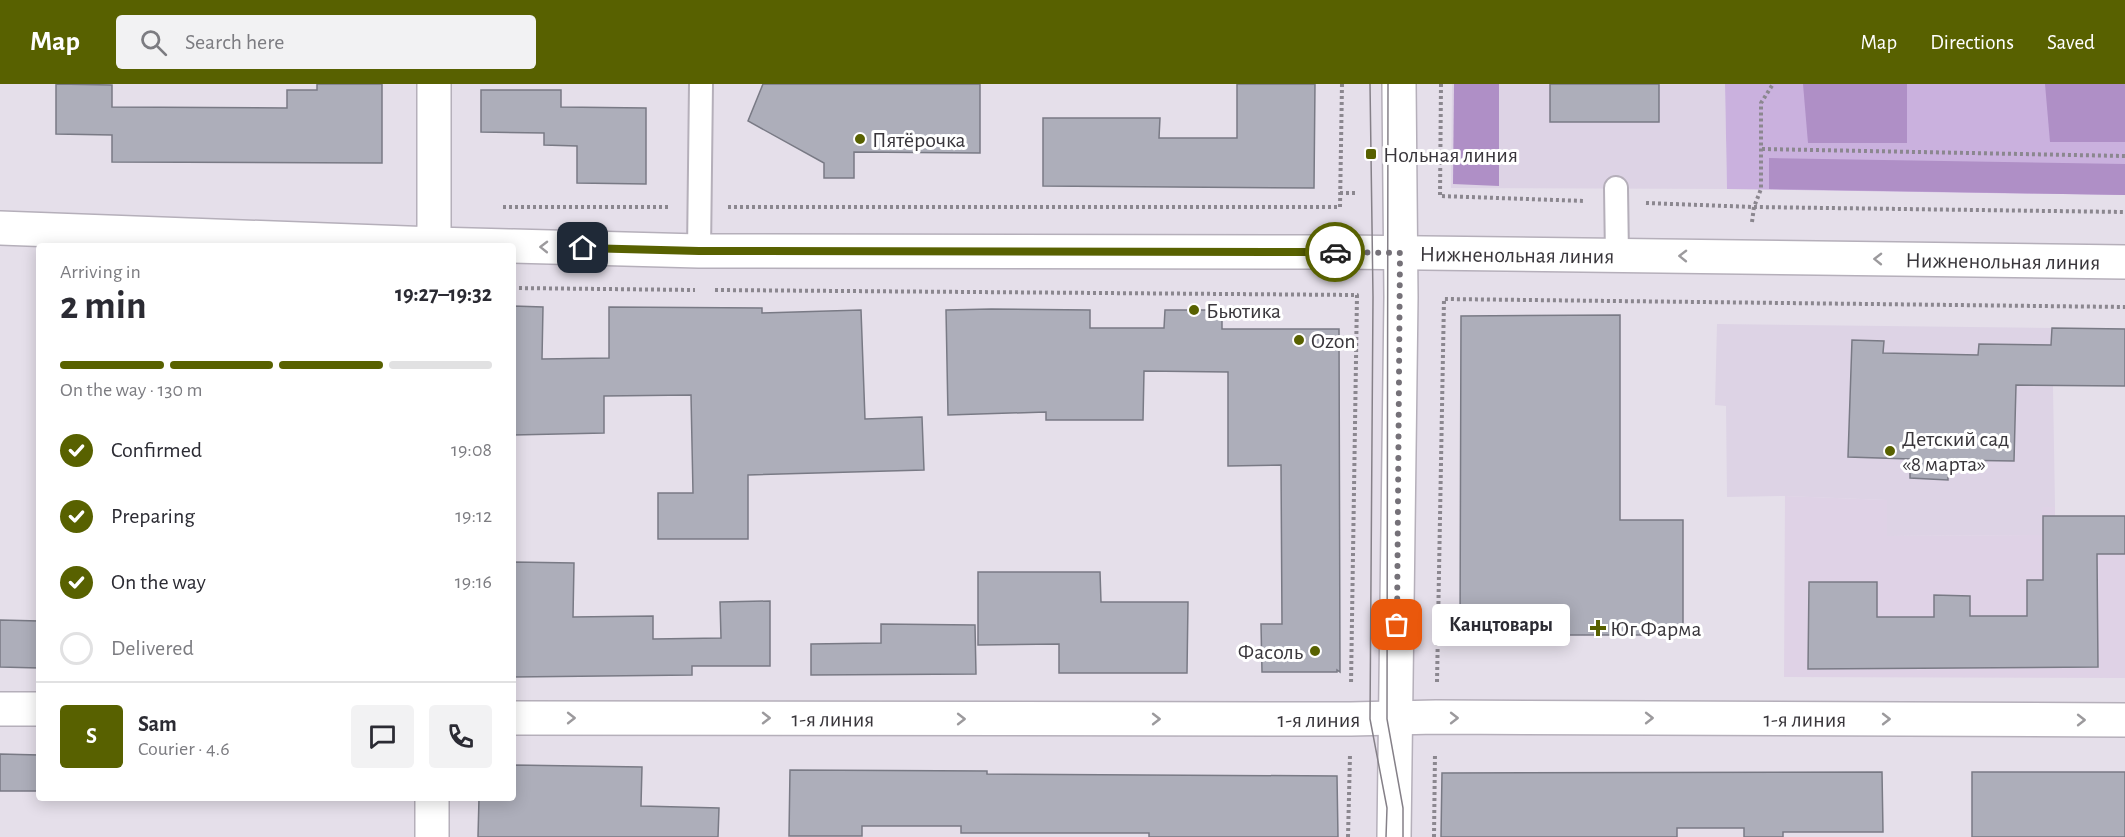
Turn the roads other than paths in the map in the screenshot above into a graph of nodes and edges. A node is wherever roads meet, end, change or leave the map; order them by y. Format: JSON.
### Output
{"nodes":[{"id":1,"x":434,"y":84,"type":"edge"},
{"id":2,"x":701,"y":84,"type":"edge"},
{"id":3,"x":1400,"y":84,"type":"edge"},
{"id":4,"x":1616,"y":195,"type":"road end"},
{"id":5,"x":0,"y":228,"type":"edge"},
{"id":6,"x":383,"y":243,"type":"edge"},
{"id":7,"x":434,"y":243,"type":"edge"},
{"id":8,"x":516,"y":246,"type":"edge"},
{"id":9,"x":699,"y":251,"type":"junction"},
{"id":10,"x":1400,"y":253,"type":"junction"},
{"id":11,"x":1617,"y":256,"type":"junction"},
{"id":12,"x":2125,"y":262,"type":"edge"},
{"id":13,"x":0,"y":709,"type":"edge"},
{"id":14,"x":36,"y":709,"type":"edge"},
{"id":15,"x":516,"y":718,"type":"edge"},
{"id":16,"x":1396,"y":719,"type":"junction"},
{"id":17,"x":2125,"y":720,"type":"edge"},
{"id":18,"x":432,"y":801,"type":"edge"},
{"id":19,"x":432,"y":837,"type":"edge"},
{"id":20,"x":1394,"y":837,"type":"edge"}],
"edges":[{"from":1,"to":7,"type":"main road"},
{"from":2,"to":9,"type":"lane"},
{"from":3,"to":10,"type":"main road"},
{"from":4,"to":11,"type":"lane"},
{"from":5,"to":6,"type":"main road","name":"Нижненольная линия"},
{"from":9,"to":8,"type":"main road","name":"Нижненольная линия","one_way":true},
{"from":9,"to":10,"type":"main road","name":"Нижненольная линия"},
{"from":10,"to":11,"type":"main road","name":"Нижненольная линия"},
{"from":10,"to":16,"type":"main road"},
{"from":12,"to":11,"type":"main road","name":"Нижненольная линия","one_way":true},
{"from":13,"to":14,"type":"main road"},
{"from":15,"to":16,"type":"main road","name":"1-я линия","one_way":true},
{"from":16,"to":17,"type":"main road","name":"1-я линия","one_way":true},
{"from":16,"to":20,"type":"main road"},
{"from":18,"to":19,"type":"main road"}]}
